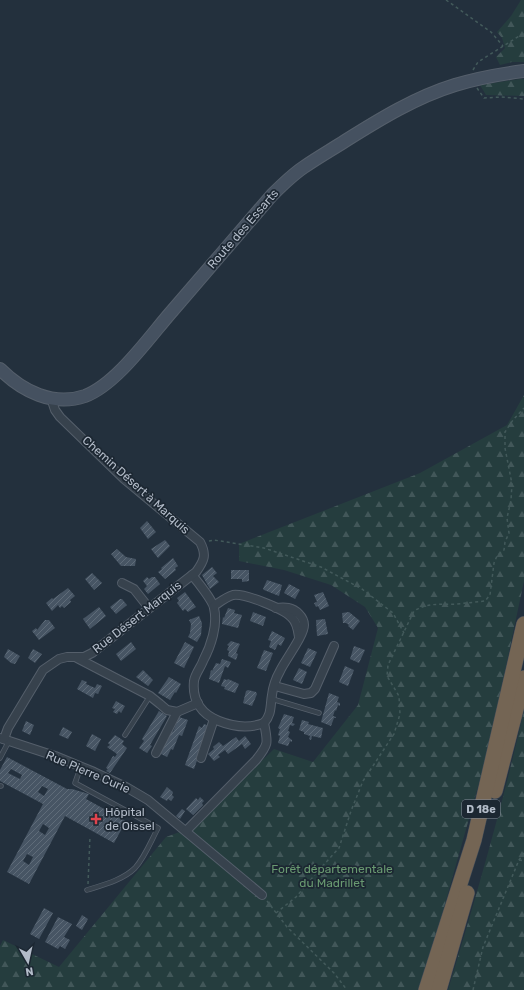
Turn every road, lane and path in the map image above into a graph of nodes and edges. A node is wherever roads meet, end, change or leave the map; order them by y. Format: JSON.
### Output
{"nodes":[{"id":1,"x":446,"y":0,"type":"edge"},
{"id":2,"x":524,"y":33,"type":"edge"},
{"id":3,"x":503,"y":46,"type":"junction"},
{"id":4,"x":523,"y":72,"type":"edge"},
{"id":5,"x":468,"y":81,"type":"junction"},
{"id":6,"x":524,"y":99,"type":"edge"},
{"id":7,"x":0,"y":369,"type":"edge"},
{"id":8,"x":51,"y":398,"type":"junction"},
{"id":9,"x":524,"y":408,"type":"edge"},
{"id":10,"x":200,"y":542,"type":"junction"},
{"id":11,"x":192,"y":575,"type":"junction"},
{"id":12,"x":122,"y":583,"type":"dead end"},
{"id":13,"x":214,"y":606,"type":"junction"},
{"id":14,"x":149,"y":608,"type":"junction"},
{"id":15,"x":524,"y":624,"type":"edge"},
{"id":16,"x":404,"y":633,"type":"junction"},
{"id":17,"x":334,"y":646,"type":"dead end"},
{"id":18,"x":76,"y":657,"type":"junction"},
{"id":19,"x":524,"y":678,"type":"edge"},
{"id":20,"x":275,"y":686,"type":"junction"},
{"id":21,"x":150,"y":696,"type":"junction"},
{"id":22,"x":272,"y":700,"type":"junction"},
{"id":23,"x":198,"y":703,"type":"junction"},
{"id":24,"x":177,"y":712,"type":"junction"},
{"id":25,"x":319,"y":713,"type":"dead end"},
{"id":26,"x":214,"y":719,"type":"junction"},
{"id":27,"x":264,"y":723,"type":"junction"},
{"id":28,"x":125,"y":735,"type":"dead end"},
{"id":29,"x":4,"y":739,"type":"edge"},
{"id":30,"x":156,"y":753,"type":"dead end"},
{"id":31,"x":0,"y":758,"type":"edge"},
{"id":32,"x":202,"y":758,"type":"dead end"},
{"id":33,"x":81,"y":766,"type":"junction"},
{"id":34,"x":186,"y":831,"type":"junction"},
{"id":35,"x":90,"y":836,"type":"dead end"},
{"id":36,"x":524,"y":853,"type":"edge"},
{"id":37,"x":519,"y":860,"type":"junction"},
{"id":38,"x":524,"y":861,"type":"edge"},
{"id":39,"x":87,"y":890,"type":"joint"},
{"id":40,"x":262,"y":895,"type":"joint"},
{"id":41,"x":276,"y":913,"type":"junction"},
{"id":42,"x":346,"y":990,"type":"edge"},
{"id":43,"x":426,"y":990,"type":"edge"},
{"id":44,"x":439,"y":990,"type":"edge"},
{"id":45,"x":474,"y":990,"type":"edge"}],
"edges":[{"from":1,"to":3,"type":"path"},
{"from":2,"to":3,"type":"path"},
{"from":3,"to":5,"type":"path"},
{"from":4,"to":5,"type":"main road","name":"Route des Essarts"},
{"from":5,"to":6,"type":"path"},
{"from":5,"to":8,"type":"main road","name":"Route des Essarts"},
{"from":7,"to":8,"type":"main road","name":"Route des Essarts"},
{"from":8,"to":10,"type":"street","name":"Chemin Désert à Marquis"},
{"from":9,"to":16,"type":"path"},
{"from":10,"to":11,"type":"street","name":"Chemin Désert à Marquis"},
{"from":10,"to":16,"type":"path"},
{"from":11,"to":13,"type":"street"},
{"from":11,"to":14,"type":"street","name":"Rue Désert Marquis"},
{"from":12,"to":14,"type":"street"},
{"from":13,"to":20,"type":"street"},
{"from":13,"to":23,"type":"street"},
{"from":14,"to":18,"type":"street","name":"Rue Désert Marquis"},
{"from":15,"to":43,"type":"highway","number":"D 18e"},
{"from":16,"to":41,"type":"path"},
{"from":17,"to":20,"type":"street"},
{"from":18,"to":21,"type":"street"},
{"from":18,"to":29,"type":"street","name":"Rue Désert Marquis"},
{"from":19,"to":44,"type":"highway","number":"D 18e"},
{"from":20,"to":22,"type":"street"},
{"from":21,"to":24,"type":"street"},
{"from":21,"to":28,"type":"lane"},
{"from":22,"to":25,"type":"lane"},
{"from":22,"to":27,"type":"street"},
{"from":23,"to":24,"type":"street"},
{"from":23,"to":26,"type":"street"},
{"from":24,"to":30,"type":"street"},
{"from":26,"to":27,"type":"street"},
{"from":26,"to":32,"type":"street"},
{"from":27,"to":34,"type":"street"},
{"from":29,"to":31,"type":"lane"},
{"from":29,"to":33,"type":"street","name":"Rue Pierre Curie"},
{"from":33,"to":34,"type":"street","name":"Rue Pierre Curie"},
{"from":33,"to":39,"type":"lane"},
{"from":34,"to":40,"type":"street","name":"Rue Pierre Curie"},
{"from":35,"to":39,"type":"path"},
{"from":36,"to":37,"type":"path"},
{"from":37,"to":38,"type":"path"},
{"from":37,"to":45,"type":"path"},
{"from":40,"to":41,"type":"path"},
{"from":41,"to":42,"type":"path"}]}
